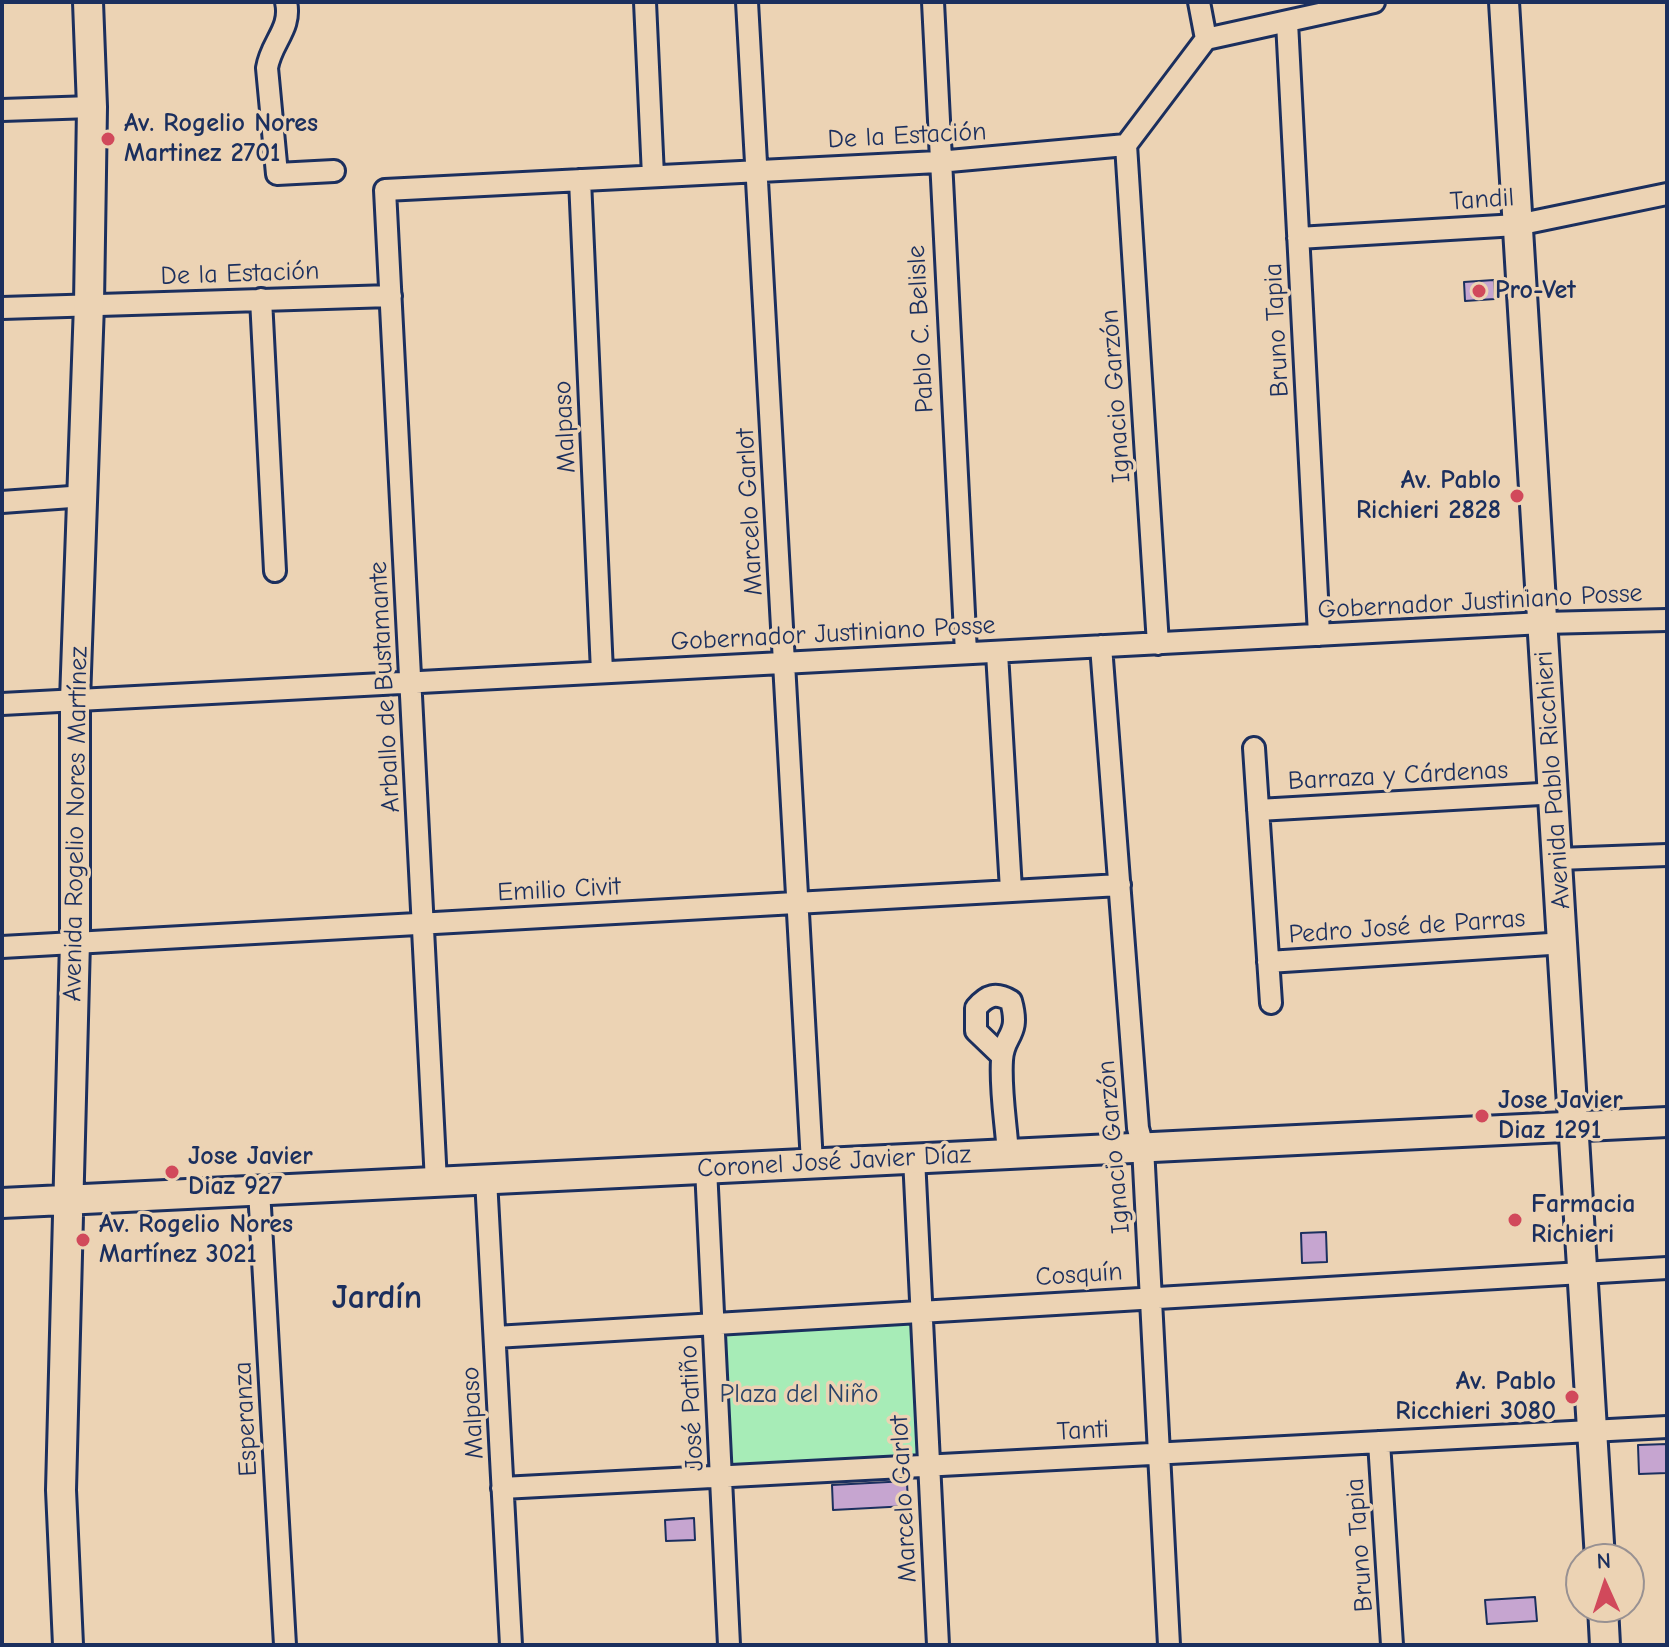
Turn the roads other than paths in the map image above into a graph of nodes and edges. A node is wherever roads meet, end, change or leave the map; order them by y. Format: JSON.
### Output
{"nodes":[{"id":1,"x":88,"y":2,"type":"edge"},
{"id":2,"x":286,"y":2,"type":"edge"},
{"id":3,"x":645,"y":2,"type":"edge"},
{"id":4,"x":747,"y":2,"type":"edge"},
{"id":5,"x":933,"y":2,"type":"edge"},
{"id":6,"x":1199,"y":2,"type":"edge"},
{"id":7,"x":1374,"y":2,"type":"edge"},
{"id":8,"x":1494,"y":2,"type":"edge"},
{"id":9,"x":1504,"y":2,"type":"edge"},
{"id":10,"x":1287,"y":22,"type":"junction"},
{"id":11,"x":1206,"y":39,"type":"junction"},
{"id":12,"x":92,"y":107,"type":"junction"},
{"id":13,"x":2,"y":110,"type":"edge"},
{"id":14,"x":1126,"y":145,"type":"junction"},
{"id":15,"x":938,"y":162,"type":"junction"},
{"id":16,"x":758,"y":170,"type":"junction"},
{"id":17,"x":334,"y":171,"type":"dead end"},
{"id":18,"x":653,"y":176,"type":"junction"},
{"id":19,"x":580,"y":180,"type":"junction"},
{"id":20,"x":385,"y":190,"type":"joint"},
{"id":21,"x":1667,"y":194,"type":"edge"},
{"id":22,"x":1512,"y":224,"type":"junction"},
{"id":23,"x":1298,"y":238,"type":"junction"},
{"id":24,"x":391,"y":296,"type":"junction"},
{"id":25,"x":261,"y":299,"type":"junction"},
{"id":26,"x":89,"y":304,"type":"junction"},
{"id":27,"x":2,"y":308,"type":"edge"},
{"id":28,"x":85,"y":496,"type":"junction"},
{"id":29,"x":2,"y":502,"type":"edge"},
{"id":30,"x":275,"y":571,"type":"dead end"},
{"id":31,"x":1667,"y":620,"type":"edge"},
{"id":32,"x":1537,"y":624,"type":"junction"},
{"id":33,"x":1319,"y":635,"type":"junction"},
{"id":34,"x":1158,"y":644,"type":"junction"},
{"id":35,"x":1101,"y":646,"type":"junction"},
{"id":36,"x":966,"y":653,"type":"junction"},
{"id":37,"x":997,"y":653,"type":"junction"},
{"id":38,"x":784,"y":663,"type":"junction"},
{"id":39,"x":602,"y":672,"type":"junction"},
{"id":40,"x":412,"y":682,"type":"junction"},
{"id":41,"x":75,"y":700,"type":"junction"},
{"id":42,"x":2,"y":704,"type":"edge"},
{"id":43,"x":1254,"y":748,"type":"dead end"},
{"id":44,"x":1541,"y":794,"type":"junction"},
{"id":45,"x":1258,"y":810,"type":"junction"},
{"id":46,"x":1667,"y":855,"type":"edge"},
{"id":47,"x":1558,"y":859,"type":"junction"},
{"id":48,"x":1120,"y":885,"type":"junction"},
{"id":49,"x":1011,"y":890,"type":"junction"},
{"id":50,"x":796,"y":903,"type":"junction"},
{"id":51,"x":423,"y":924,"type":"junction"},
{"id":52,"x":75,"y":941,"type":"junction"},
{"id":53,"x":1550,"y":944,"type":"junction"},
{"id":54,"x":2,"y":947,"type":"edge"},
{"id":55,"x":1268,"y":962,"type":"junction"},
{"id":56,"x":1271,"y":1003,"type":"dead end"},
{"id":57,"x":1002,"y":1056,"type":"dead end"},
{"id":58,"x":1667,"y":1122,"type":"edge"},
{"id":59,"x":1567,"y":1126,"type":"junction"},
{"id":60,"x":1143,"y":1147,"type":"junction"},
{"id":61,"x":1008,"y":1154,"type":"junction"},
{"id":62,"x":914,"y":1158,"type":"junction"},
{"id":63,"x":812,"y":1163,"type":"junction"},
{"id":64,"x":706,"y":1168,"type":"junction"},
{"id":65,"x":486,"y":1179,"type":"junction"},
{"id":66,"x":436,"y":1182,"type":"junction"},
{"id":67,"x":259,"y":1190,"type":"junction"},
{"id":68,"x":69,"y":1200,"type":"junction"},
{"id":69,"x":2,"y":1203,"type":"edge"},
{"id":70,"x":1667,"y":1268,"type":"edge"},
{"id":71,"x":1576,"y":1272,"type":"junction"},
{"id":72,"x":1151,"y":1297,"type":"junction"},
{"id":73,"x":921,"y":1311,"type":"junction"},
{"id":74,"x":714,"y":1324,"type":"junction"},
{"id":75,"x":495,"y":1337,"type":"junction"},
{"id":76,"x":1667,"y":1427,"type":"edge"},
{"id":77,"x":1586,"y":1432,"type":"junction"},
{"id":78,"x":1379,"y":1442,"type":"junction"},
{"id":79,"x":1159,"y":1453,"type":"junction"},
{"id":80,"x":929,"y":1465,"type":"junction"},
{"id":81,"x":721,"y":1476,"type":"junction"},
{"id":82,"x":502,"y":1488,"type":"junction"},
{"id":83,"x":1588,"y":1543,"type":"edge"},
{"id":84,"x":1598,"y":1543,"type":"edge"},
{"id":85,"x":1592,"y":1623,"type":"edge"},
{"id":86,"x":1604,"y":1623,"type":"edge"},
{"id":87,"x":68,"y":1645,"type":"edge"},
{"id":88,"x":285,"y":1645,"type":"edge"},
{"id":89,"x":511,"y":1645,"type":"edge"},
{"id":90,"x":729,"y":1645,"type":"edge"},
{"id":91,"x":938,"y":1645,"type":"edge"},
{"id":92,"x":1169,"y":1645,"type":"edge"},
{"id":93,"x":1392,"y":1645,"type":"edge"},
{"id":94,"x":1593,"y":1645,"type":"edge"},
{"id":95,"x":1605,"y":1645,"type":"edge"}],
"edges":[{"from":1,"to":12,"type":"main road","name":"Avenida Rogelio Nores Martínez"},
{"from":2,"to":17,"type":"street"},
{"from":3,"to":18,"type":"street"},
{"from":4,"to":16,"type":"street","name":"Marcelo Garlot"},
{"from":5,"to":15,"type":"street","name":"Pablo C. Belisle"},
{"from":6,"to":11,"type":"street"},
{"from":7,"to":10,"type":"street"},
{"from":8,"to":22,"type":"main road","name":"Avenida Pablo Ricchieri"},
{"from":9,"to":22,"type":"main road","name":"Avenida Pablo Ricchieri"},
{"from":10,"to":11,"type":"street"},
{"from":10,"to":23,"type":"street","name":"Bruno Tapia"},
{"from":11,"to":14,"type":"street"},
{"from":12,"to":13,"type":"street"},
{"from":12,"to":26,"type":"main road","name":"Avenida Rogelio Nores Martínez"},
{"from":14,"to":15,"type":"street","name":"De la Estación"},
{"from":14,"to":34,"type":"street","name":"Ignacio Garzón"},
{"from":15,"to":16,"type":"street","name":"De la Estación"},
{"from":15,"to":36,"type":"street","name":"Pablo C. Belisle"},
{"from":16,"to":18,"type":"street","name":"De la Estación"},
{"from":16,"to":38,"type":"street","name":"Marcelo Garlot"},
{"from":18,"to":19,"type":"street","name":"De la Estación"},
{"from":19,"to":20,"type":"street","name":"De la Estación"},
{"from":19,"to":39,"type":"street","name":"Malpaso"},
{"from":20,"to":24,"type":"street","name":"Arballo de Bustamante"},
{"from":21,"to":22,"type":"street","name":"Tandil"},
{"from":22,"to":23,"type":"street","name":"Tandil"},
{"from":22,"to":32,"type":"main road","name":"Avenida Pablo Ricchieri"},
{"from":23,"to":33,"type":"street","name":"Bruno Tapia"},
{"from":24,"to":25,"type":"street","name":"De la Estación"},
{"from":24,"to":40,"type":"street","name":"Arballo de Bustamante"},
{"from":25,"to":26,"type":"street","name":"De la Estación"},
{"from":25,"to":30,"type":"street"},
{"from":26,"to":27,"type":"street","name":"De la Estación"},
{"from":26,"to":28,"type":"main road","name":"Avenida Rogelio Nores Martínez"},
{"from":28,"to":29,"type":"street"},
{"from":28,"to":41,"type":"main road","name":"Avenida Rogelio Nores Martínez"},
{"from":31,"to":32,"type":"street","name":"Gobernador Justiniano Posse"},
{"from":32,"to":33,"type":"street","name":"Gobernador Justiniano Posse"},
{"from":32,"to":44,"type":"main road","name":"Avenida Pablo Ricchieri"},
{"from":32,"to":47,"type":"main road","name":"Avenida Pablo Ricchieri"},
{"from":33,"to":34,"type":"street","name":"Gobernador Justiniano Posse"},
{"from":34,"to":35,"type":"street","name":"Gobernador Justiniano Posse"},
{"from":35,"to":37,"type":"street","name":"Gobernador Justiniano Posse"},
{"from":35,"to":48,"type":"street","name":"Ignacio Garzón"},
{"from":36,"to":37,"type":"street","name":"Gobernador Justiniano Posse"},
{"from":36,"to":38,"type":"street","name":"Gobernador Justiniano Posse"},
{"from":37,"to":49,"type":"street"},
{"from":38,"to":39,"type":"street","name":"Gobernador Justiniano Posse"},
{"from":38,"to":50,"type":"street","name":"Marcelo Garlot"},
{"from":39,"to":40,"type":"street","name":"Gobernador Justiniano Posse"},
{"from":40,"to":41,"type":"street","name":"Gobernador Justiniano Posse"},
{"from":40,"to":51,"type":"street","name":"Arballo de Bustamante"},
{"from":41,"to":42,"type":"street","name":"Gobernador Justiniano Posse"},
{"from":41,"to":52,"type":"main road","name":"Avenida Rogelio Nores Martínez"},
{"from":43,"to":45,"type":"street"},
{"from":44,"to":45,"type":"street","name":"Barraza y Cárdenas"},
{"from":44,"to":53,"type":"main road","name":"Avenida Pablo Ricchieri"},
{"from":45,"to":55,"type":"street"},
{"from":46,"to":47,"type":"street"},
{"from":47,"to":59,"type":"main road","name":"Avenida Pablo Ricchieri"},
{"from":48,"to":49,"type":"street","name":"Emilio Civit"},
{"from":48,"to":60,"type":"street","name":"Ignacio Garzón"},
{"from":49,"to":50,"type":"street","name":"Emilio Civit"},
{"from":50,"to":51,"type":"street","name":"Emilio Civit"},
{"from":50,"to":63,"type":"street","name":"Marcelo Garlot"},
{"from":51,"to":52,"type":"street","name":"Emilio Civit"},
{"from":51,"to":66,"type":"street","name":"Arballo de Bustamante"},
{"from":52,"to":54,"type":"street","name":"Emilio Civit"},
{"from":52,"to":68,"type":"main road","name":"Avenida Rogelio Nores Martínez"},
{"from":53,"to":55,"type":"street","name":"Pedro José de Parras"},
{"from":53,"to":59,"type":"main road","name":"Avenida Pablo Ricchieri"},
{"from":55,"to":56,"type":"street"},
{"from":57,"to":61,"type":"street"},
{"from":58,"to":59,"type":"main road","name":"Coronel José Javier Díaz"},
{"from":59,"to":60,"type":"main road","name":"Coronel José Javier Díaz"},
{"from":59,"to":71,"type":"main road","name":"Avenida Pablo Ricchieri"},
{"from":60,"to":61,"type":"main road","name":"Coronel José Javier Díaz"},
{"from":60,"to":72,"type":"street","name":"Ignacio Garzón"},
{"from":61,"to":62,"type":"main road","name":"Coronel José Javier Díaz"},
{"from":62,"to":63,"type":"main road","name":"Coronel José Javier Díaz"},
{"from":62,"to":73,"type":"street","name":"Marcelo Garlot"},
{"from":63,"to":64,"type":"main road","name":"Coronel José Javier Díaz"},
{"from":64,"to":65,"type":"main road","name":"Coronel José Javier Díaz"},
{"from":64,"to":74,"type":"street","name":"José Patiño"},
{"from":65,"to":66,"type":"main road","name":"Coronel José Javier Díaz"},
{"from":65,"to":75,"type":"street","name":"Malpaso"},
{"from":66,"to":67,"type":"main road","name":"Coronel José Javier Díaz"},
{"from":67,"to":68,"type":"main road","name":"Coronel José Javier Díaz"},
{"from":67,"to":88,"type":"street","name":"Esperanza"},
{"from":68,"to":69,"type":"main road","name":"Coronel José Javier Díaz"},
{"from":68,"to":87,"type":"main road","name":"Avenida Rogelio Nores Martínez"},
{"from":70,"to":71,"type":"street","name":"Cosquín"},
{"from":71,"to":72,"type":"street","name":"Cosquín"},
{"from":71,"to":77,"type":"main road","name":"Avenida Pablo Ricchieri"},
{"from":72,"to":73,"type":"street","name":"Cosquín"},
{"from":72,"to":79,"type":"street","name":"Ignacio Garzón"},
{"from":73,"to":74,"type":"street","name":"Cosquín"},
{"from":73,"to":80,"type":"street","name":"Marcelo Garlot"},
{"from":74,"to":75,"type":"street","name":"Cosquín"},
{"from":74,"to":81,"type":"street","name":"José Patiño"},
{"from":75,"to":82,"type":"street","name":"Malpaso"},
{"from":76,"to":77,"type":"street","name":"Tanti"},
{"from":77,"to":78,"type":"street","name":"Tanti"},
{"from":77,"to":83,"type":"main road","name":"Avenida Pablo Ricchieri"},
{"from":77,"to":84,"type":"main road","name":"Avenida Pablo Ricchieri"},
{"from":78,"to":79,"type":"street","name":"Tanti"},
{"from":78,"to":93,"type":"street","name":"Bruno Tapia"},
{"from":79,"to":80,"type":"street","name":"Tanti"},
{"from":79,"to":92,"type":"street","name":"Ignacio Garzón"},
{"from":80,"to":81,"type":"street","name":"Tanti"},
{"from":80,"to":91,"type":"street","name":"Marcelo Garlot"},
{"from":81,"to":82,"type":"street","name":"Tanti"},
{"from":81,"to":90,"type":"street","name":"José Patiño"},
{"from":82,"to":89,"type":"street","name":"Malpaso"},
{"from":85,"to":94,"type":"main road"},
{"from":86,"to":95,"type":"main road"}]}
